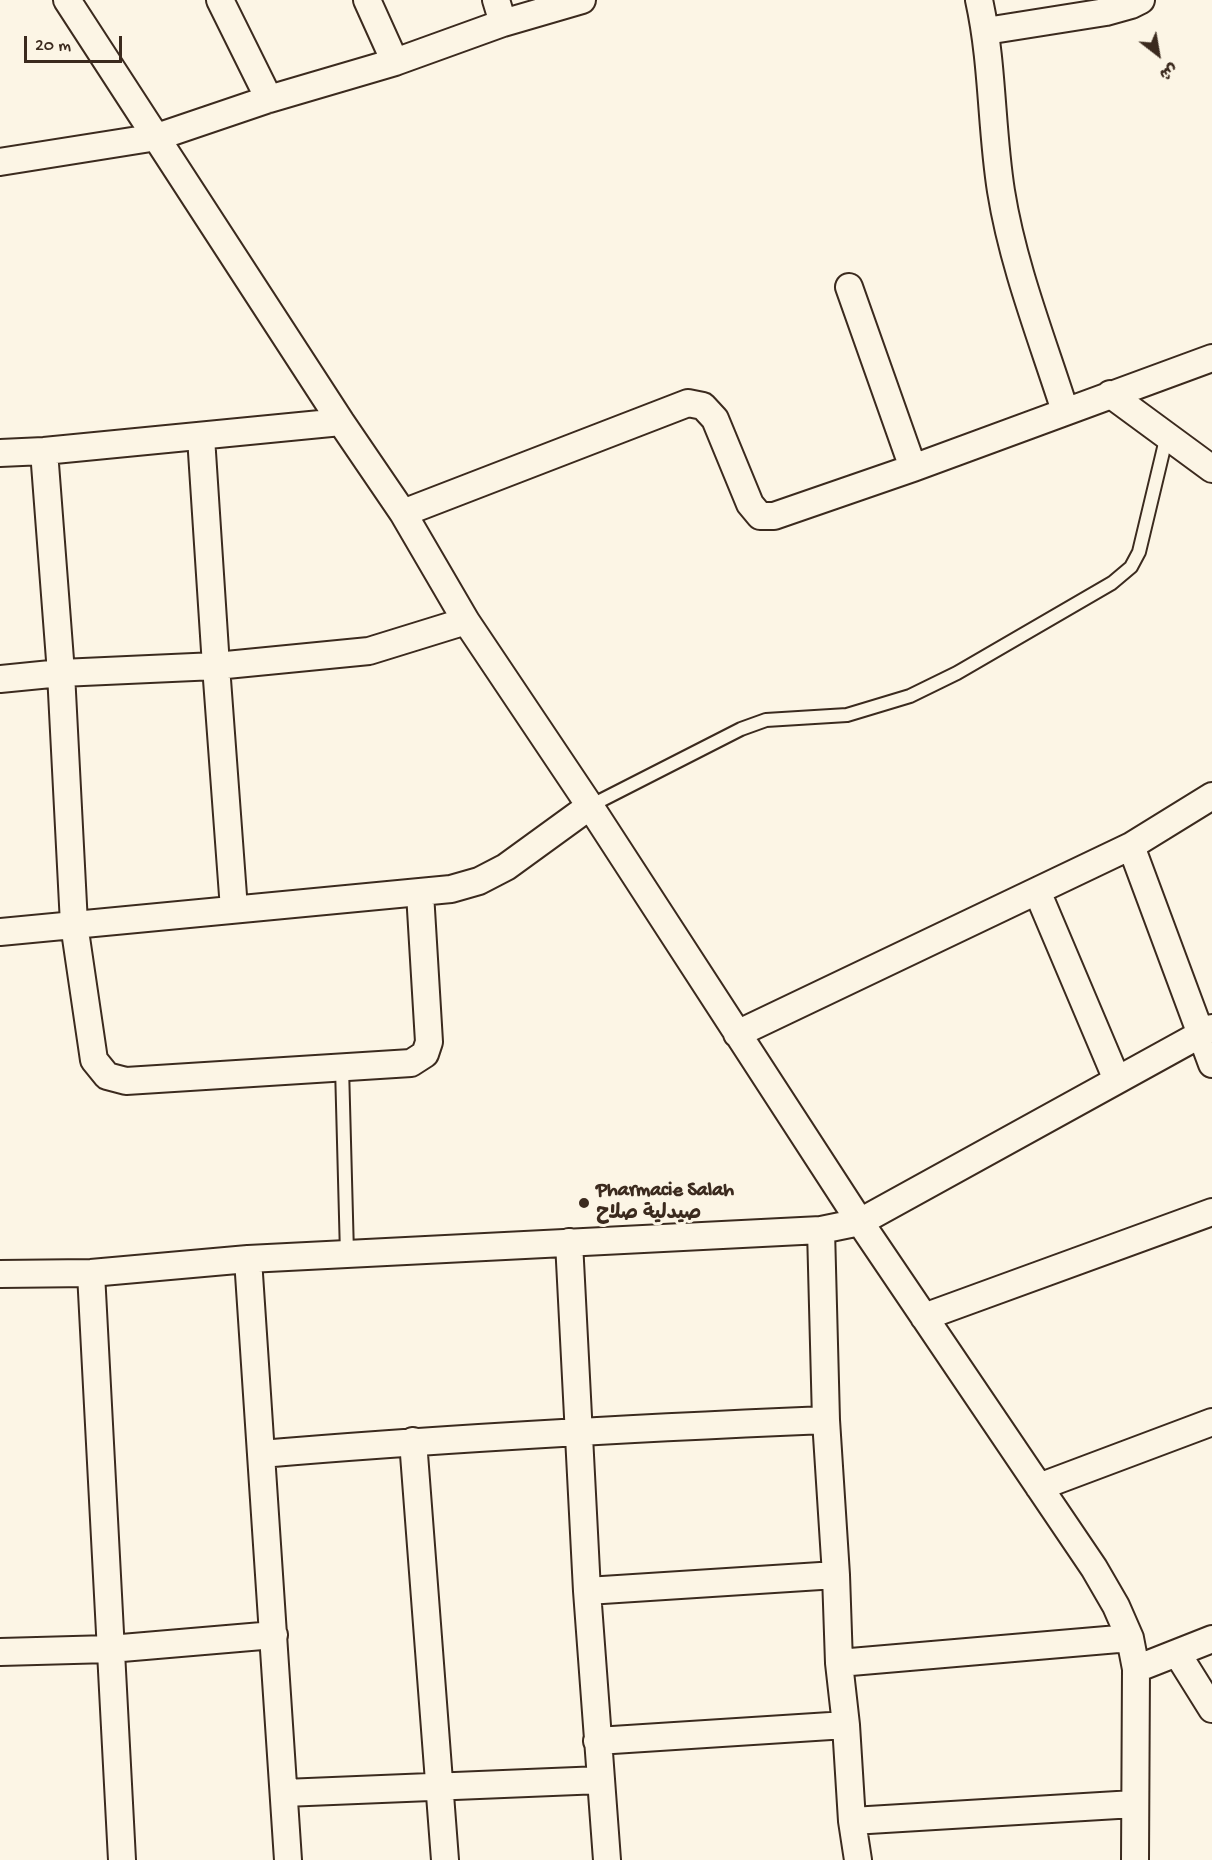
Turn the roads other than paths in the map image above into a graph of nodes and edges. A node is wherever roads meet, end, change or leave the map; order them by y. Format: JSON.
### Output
{"nodes":[{"id":1,"x":67,"y":0,"type":"edge"},
{"id":2,"x":220,"y":0,"type":"edge"},
{"id":3,"x":367,"y":0,"type":"edge"},
{"id":4,"x":582,"y":0,"type":"edge"},
{"id":5,"x":979,"y":0,"type":"edge"},
{"id":6,"x":1141,"y":0,"type":"edge"},
{"id":7,"x":500,"y":12,"type":"edge"},
{"id":8,"x":986,"y":31,"type":"junction"},
{"id":9,"x":395,"y":62,"type":"junction"},
{"id":10,"x":269,"y":99,"type":"junction"},
{"id":11,"x":157,"y":136,"type":"junction"},
{"id":12,"x":0,"y":162,"type":"edge"},
{"id":13,"x":849,"y":287,"type":"dead end"},
{"id":14,"x":1212,"y":358,"type":"edge"},
{"id":15,"x":1110,"y":394,"type":"junction"},
{"id":16,"x":1065,"y":411,"type":"junction"},
{"id":17,"x":341,"y":422,"type":"junction"},
{"id":18,"x":1167,"y":435,"type":"junction"},
{"id":19,"x":201,"y":437,"type":"junction"},
{"id":20,"x":44,"y":452,"type":"junction"},
{"id":21,"x":0,"y":453,"type":"edge"},
{"id":22,"x":913,"y":468,"type":"junction"},
{"id":23,"x":1212,"y":469,"type":"edge"},
{"id":24,"x":402,"y":513,"type":"junction"},
{"id":25,"x":466,"y":621,"type":"junction"},
{"id":26,"x":216,"y":666,"type":"junction"},
{"id":27,"x":61,"y":673,"type":"junction"},
{"id":28,"x":0,"y":679,"type":"edge"},
{"id":29,"x":1212,"y":796,"type":"edge"},
{"id":30,"x":590,"y":806,"type":"junction"},
{"id":31,"x":1131,"y":846,"type":"junction"},
{"id":32,"x":1037,"y":891,"type":"junction"},
{"id":33,"x":420,"y":893,"type":"junction"},
{"id":34,"x":234,"y":909,"type":"junction"},
{"id":35,"x":74,"y":924,"type":"junction"},
{"id":36,"x":0,"y":932,"type":"edge"},
{"id":37,"x":1206,"y":1032,"type":"edge"},
{"id":38,"x":737,"y":1034,"type":"junction"},
{"id":39,"x":1212,"y":1064,"type":"edge"},
{"id":40,"x":342,"y":1067,"type":"junction"},
{"id":41,"x":1117,"y":1080,"type":"junction"},
{"id":42,"x":1212,"y":1212,"type":"edge"},
{"id":43,"x":860,"y":1222,"type":"junction"},
{"id":44,"x":821,"y":1230,"type":"junction"},
{"id":45,"x":569,"y":1242,"type":"junction"},
{"id":46,"x":346,"y":1254,"type":"junction"},
{"id":47,"x":248,"y":1259,"type":"junction"},
{"id":48,"x":91,"y":1273,"type":"junction"},
{"id":49,"x":0,"y":1274,"type":"edge"},
{"id":50,"x":924,"y":1317,"type":"junction"},
{"id":51,"x":826,"y":1420,"type":"junction"},
{"id":52,"x":1212,"y":1422,"type":"edge"},
{"id":53,"x":579,"y":1431,"type":"junction"},
{"id":54,"x":413,"y":1441,"type":"junction"},
{"id":55,"x":261,"y":1454,"type":"junction"},
{"id":56,"x":1039,"y":1487,"type":"junction"},
{"id":57,"x":836,"y":1575,"type":"junction"},
{"id":58,"x":587,"y":1591,"type":"junction"},
{"id":59,"x":274,"y":1635,"type":"junction"},
{"id":60,"x":1130,"y":1638,"type":"junction"},
{"id":61,"x":1212,"y":1639,"type":"edge"},
{"id":62,"x":110,"y":1649,"type":"junction"},
{"id":63,"x":0,"y":1652,"type":"edge"},
{"id":64,"x":1177,"y":1653,"type":"junction"},
{"id":65,"x":839,"y":1663,"type":"junction"},
{"id":66,"x":1136,"y":1669,"type":"junction"},
{"id":67,"x":1212,"y":1709,"type":"edge"},
{"id":68,"x":846,"y":1725,"type":"junction"},
{"id":69,"x":597,"y":1741,"type":"junction"},
{"id":70,"x":601,"y":1780,"type":"junction"},
{"id":71,"x":441,"y":1787,"type":"junction"},
{"id":72,"x":284,"y":1793,"type":"junction"},
{"id":73,"x":1134,"y":1804,"type":"junction"},
{"id":74,"x":852,"y":1821,"type":"junction"},
{"id":75,"x":122,"y":1860,"type":"edge"},
{"id":76,"x":288,"y":1860,"type":"edge"},
{"id":77,"x":445,"y":1860,"type":"edge"},
{"id":78,"x":607,"y":1860,"type":"edge"},
{"id":79,"x":858,"y":1860,"type":"edge"},
{"id":80,"x":1135,"y":1860,"type":"edge"}],
"edges":[{"from":1,"to":11,"type":"street"},
{"from":2,"to":10,"type":"street"},
{"from":3,"to":9,"type":"street"},
{"from":4,"to":7,"type":"street"},
{"from":5,"to":8,"type":"street"},
{"from":6,"to":8,"type":"street"},
{"from":7,"to":9,"type":"street"},
{"from":8,"to":16,"type":"street"},
{"from":9,"to":10,"type":"street"},
{"from":10,"to":11,"type":"street"},
{"from":11,"to":12,"type":"street"},
{"from":11,"to":17,"type":"street"},
{"from":13,"to":22,"type":"street"},
{"from":14,"to":15,"type":"street"},
{"from":15,"to":16,"type":"street"},
{"from":15,"to":18,"type":"street"},
{"from":16,"to":22,"type":"street"},
{"from":17,"to":19,"type":"street"},
{"from":17,"to":24,"type":"street"},
{"from":18,"to":23,"type":"street"},
{"from":18,"to":30,"type":"lane"},
{"from":19,"to":20,"type":"street"},
{"from":19,"to":26,"type":"street"},
{"from":20,"to":21,"type":"street"},
{"from":20,"to":27,"type":"street"},
{"from":22,"to":24,"type":"street"},
{"from":24,"to":25,"type":"street"},
{"from":25,"to":26,"type":"street"},
{"from":25,"to":30,"type":"street"},
{"from":26,"to":27,"type":"street"},
{"from":26,"to":34,"type":"street"},
{"from":27,"to":28,"type":"street"},
{"from":27,"to":35,"type":"street"},
{"from":29,"to":31,"type":"street"},
{"from":30,"to":33,"type":"street"},
{"from":30,"to":38,"type":"street"},
{"from":31,"to":32,"type":"street"},
{"from":31,"to":37,"type":"street"},
{"from":32,"to":38,"type":"street"},
{"from":32,"to":41,"type":"street"},
{"from":33,"to":34,"type":"street"},
{"from":33,"to":40,"type":"street"},
{"from":34,"to":35,"type":"street"},
{"from":35,"to":36,"type":"street"},
{"from":35,"to":40,"type":"street"},
{"from":37,"to":39,"type":"street"},
{"from":37,"to":41,"type":"street"},
{"from":38,"to":43,"type":"street"},
{"from":40,"to":46,"type":"lane"},
{"from":41,"to":43,"type":"street"},
{"from":42,"to":50,"type":"street"},
{"from":43,"to":44,"type":"street"},
{"from":43,"to":50,"type":"street"},
{"from":44,"to":45,"type":"street"},
{"from":44,"to":51,"type":"street"},
{"from":45,"to":46,"type":"street"},
{"from":45,"to":53,"type":"street"},
{"from":46,"to":47,"type":"street"},
{"from":47,"to":48,"type":"street"},
{"from":47,"to":55,"type":"street"},
{"from":48,"to":49,"type":"street"},
{"from":48,"to":62,"type":"street"},
{"from":50,"to":56,"type":"street"},
{"from":51,"to":53,"type":"street"},
{"from":51,"to":57,"type":"street"},
{"from":52,"to":56,"type":"street"},
{"from":53,"to":54,"type":"street"},
{"from":53,"to":58,"type":"street"},
{"from":54,"to":55,"type":"street"},
{"from":54,"to":71,"type":"street"},
{"from":55,"to":59,"type":"street"},
{"from":56,"to":60,"type":"street"},
{"from":57,"to":58,"type":"street"},
{"from":57,"to":65,"type":"street"},
{"from":58,"to":69,"type":"street"},
{"from":59,"to":62,"type":"street"},
{"from":59,"to":72,"type":"street"},
{"from":60,"to":65,"type":"street"},
{"from":60,"to":66,"type":"street"},
{"from":61,"to":64,"type":"street"},
{"from":62,"to":63,"type":"street"},
{"from":62,"to":75,"type":"street"},
{"from":64,"to":66,"type":"street"},
{"from":64,"to":67,"type":"street"},
{"from":65,"to":68,"type":"street"},
{"from":66,"to":73,"type":"street"},
{"from":68,"to":69,"type":"street"},
{"from":68,"to":74,"type":"street"},
{"from":69,"to":70,"type":"street"},
{"from":70,"to":71,"type":"street"},
{"from":70,"to":78,"type":"street"},
{"from":71,"to":72,"type":"street"},
{"from":71,"to":77,"type":"street"},
{"from":72,"to":76,"type":"street"},
{"from":73,"to":74,"type":"street"},
{"from":73,"to":80,"type":"street"},
{"from":74,"to":79,"type":"street"}]}
